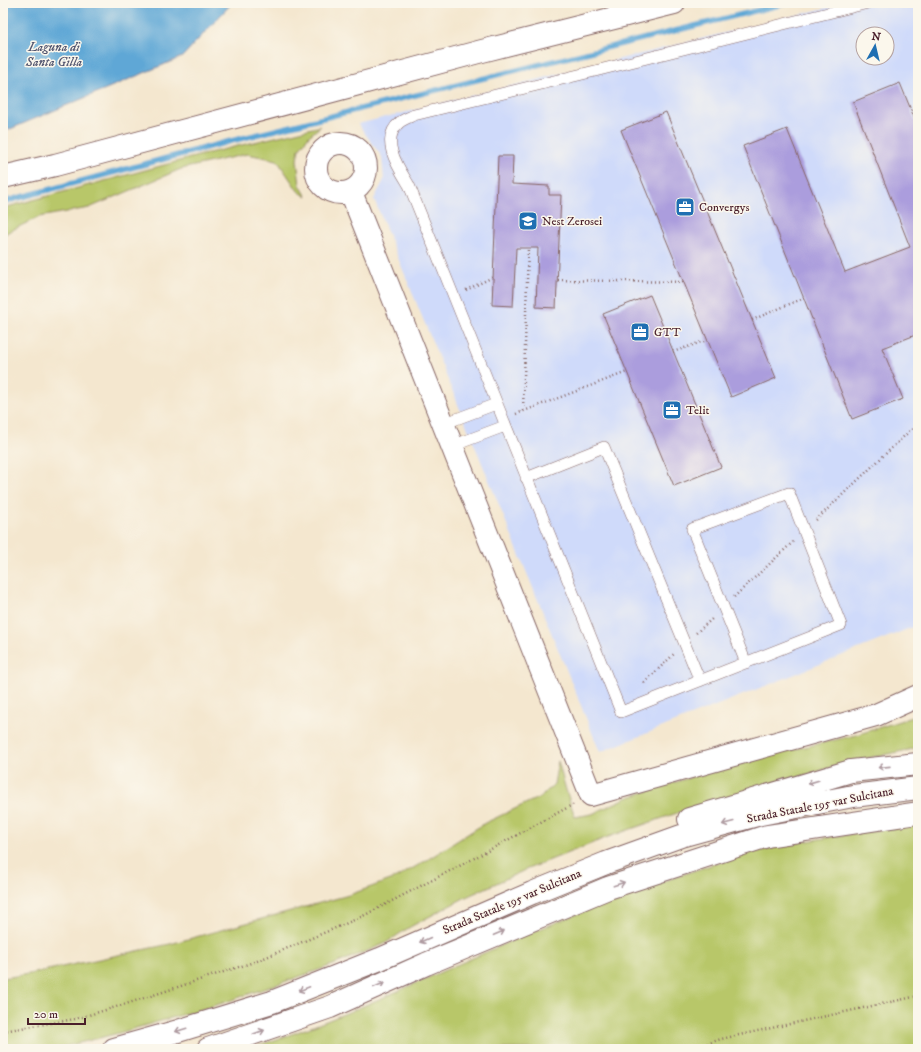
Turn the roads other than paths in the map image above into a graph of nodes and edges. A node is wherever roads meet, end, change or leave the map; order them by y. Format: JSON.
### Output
{"nodes":[{"id":1,"x":674,"y":3,"type":"edge"},
{"id":2,"x":868,"y":3,"type":"edge"},
{"id":3,"x":3,"y":177,"type":"edge"},
{"id":4,"x":350,"y":192,"type":"dead end"},
{"id":5,"x":496,"y":404,"type":"junction"},
{"id":6,"x":504,"y":422,"type":"junction"},
{"id":7,"x":443,"y":424,"type":"junction"},
{"id":8,"x":452,"y":446,"type":"junction"},
{"id":9,"x":526,"y":478,"type":"junction"},
{"id":10,"x":746,"y":663,"type":"junction"},
{"id":11,"x":700,"y":681,"type":"junction"},
{"id":12,"x":918,"y":696,"type":"edge"},
{"id":13,"x":918,"y":764,"type":"edge"},
{"id":14,"x":918,"y":788,"type":"edge"},
{"id":15,"x":918,"y":813,"type":"edge"},
{"id":16,"x":606,"y":863,"type":"junction"},
{"id":17,"x":114,"y":1049,"type":"edge"},
{"id":18,"x":208,"y":1049,"type":"edge"}],
"edges":[{"from":1,"to":3,"type":"main road"},
{"from":2,"to":5,"type":"lane"},
{"from":4,"to":7,"type":"main road"},
{"from":5,"to":6,"type":"lane"},
{"from":5,"to":7,"type":"lane"},
{"from":6,"to":8,"type":"lane"},
{"from":6,"to":9,"type":"lane"},
{"from":7,"to":8,"type":"main road"},
{"from":8,"to":12,"type":"main road"},
{"from":9,"to":11,"type":"lane"},
{"from":9,"to":11,"type":"lane"},
{"from":10,"to":10,"type":"lane"},
{"from":10,"to":11,"type":"lane"},
{"from":13,"to":16,"type":"main road","one_way":true},
{"from":14,"to":16,"type":"main road","name":"Strada Statale 195 var Sulcitana","one_way":true},
{"from":18,"to":15,"type":"main road","name":"Strada Statale 195 var Sulcitana","one_way":true},
{"from":16,"to":17,"type":"main road","name":"Strada Statale 195 var Sulcitana","one_way":true}]}
